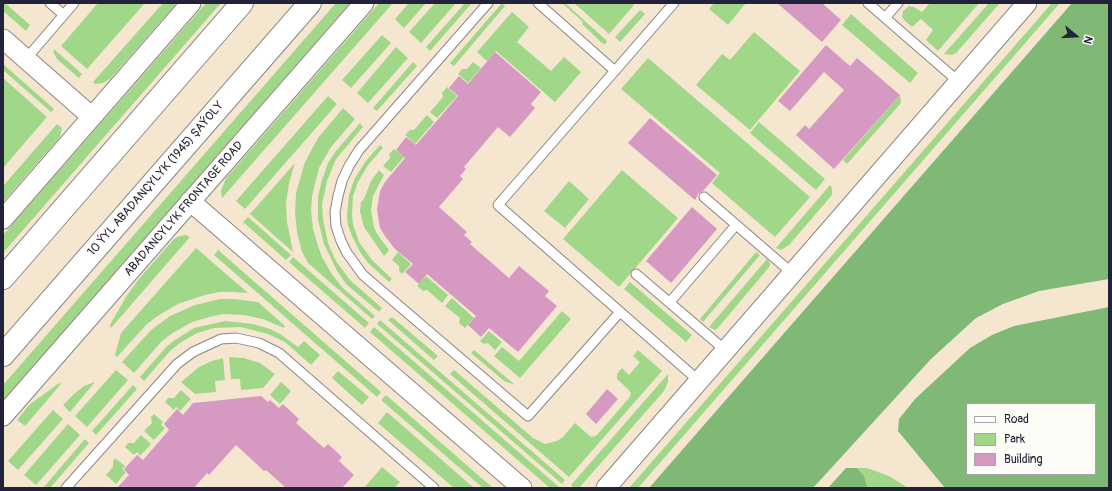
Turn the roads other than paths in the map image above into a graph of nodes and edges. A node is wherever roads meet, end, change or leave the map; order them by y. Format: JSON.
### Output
{"nodes":[{"id":1,"x":50,"y":3,"type":"edge"},
{"id":2,"x":74,"y":3,"type":"edge"},
{"id":3,"x":191,"y":3,"type":"edge"},
{"id":4,"x":242,"y":3,"type":"edge"},
{"id":5,"x":310,"y":3,"type":"edge"},
{"id":6,"x":364,"y":3,"type":"edge"},
{"id":7,"x":488,"y":3,"type":"edge"},
{"id":8,"x":538,"y":3,"type":"edge"},
{"id":9,"x":674,"y":3,"type":"edge"},
{"id":10,"x":868,"y":3,"type":"edge"},
{"id":11,"x":898,"y":3,"type":"edge"},
{"id":12,"x":1027,"y":3,"type":"edge"},
{"id":13,"x":64,"y":15,"type":"junction"},
{"id":14,"x":885,"y":18,"type":"junction"},
{"id":15,"x":3,"y":39,"type":"edge"},
{"id":16,"x":26,"y":59,"type":"junction"},
{"id":17,"x":615,"y":71,"type":"junction"},
{"id":18,"x":959,"y":82,"type":"junction"},
{"id":19,"x":92,"y":117,"type":"junction"},
{"id":20,"x":704,"y":197,"type":"dead end"},
{"id":21,"x":190,"y":201,"type":"junction"},
{"id":22,"x":3,"y":219,"type":"edge"},
{"id":23,"x":736,"y":225,"type":"junction"},
{"id":24,"x":792,"y":273,"type":"junction"},
{"id":25,"x":636,"y":274,"type":"dead end"},
{"id":26,"x":3,"y":278,"type":"edge"},
{"id":27,"x":670,"y":302,"type":"junction"},
{"id":28,"x":620,"y":312,"type":"junction"},
{"id":29,"x":726,"y":350,"type":"junction"},
{"id":30,"x":3,"y":355,"type":"edge"},
{"id":31,"x":699,"y":381,"type":"junction"},
{"id":32,"x":3,"y":416,"type":"edge"},
{"id":33,"x":66,"y":488,"type":"edge"},
{"id":34,"x":434,"y":488,"type":"edge"},
{"id":35,"x":522,"y":488,"type":"edge"},
{"id":36,"x":606,"y":488,"type":"edge"}],
"edges":[{"from":1,"to":13,"type":"lane"},
{"from":2,"to":13,"type":"lane"},
{"from":3,"to":19,"type":"street"},
{"from":4,"to":26,"type":"main road"},
{"from":5,"to":30,"type":"main road","name":"10 ÝYL ABADANÇYLYK (1945) ŞAÝOLY"},
{"from":6,"to":21,"type":"street","name":"ABADANCYLYK FRONTAGE ROAD"},
{"from":7,"to":28,"type":"lane"},
{"from":8,"to":17,"type":"lane"},
{"from":9,"to":17,"type":"lane"},
{"from":10,"to":14,"type":"lane"},
{"from":11,"to":14,"type":"lane"},
{"from":12,"to":18,"type":"street"},
{"from":13,"to":16,"type":"lane"},
{"from":14,"to":18,"type":"lane"},
{"from":15,"to":16,"type":"street"},
{"from":16,"to":19,"type":"street"},
{"from":17,"to":28,"type":"lane"},
{"from":18,"to":24,"type":"street"},
{"from":19,"to":22,"type":"street"},
{"from":20,"to":23,"type":"lane"},
{"from":21,"to":32,"type":"street","name":"ABADANCYLYK FRONTAGE ROAD"},
{"from":21,"to":35,"type":"street"},
{"from":23,"to":24,"type":"lane"},
{"from":23,"to":27,"type":"lane"},
{"from":24,"to":29,"type":"street"},
{"from":25,"to":27,"type":"lane"},
{"from":27,"to":29,"type":"lane"},
{"from":28,"to":31,"type":"lane"},
{"from":29,"to":31,"type":"street"},
{"from":31,"to":36,"type":"street"},
{"from":33,"to":34,"type":"lane"}]}
